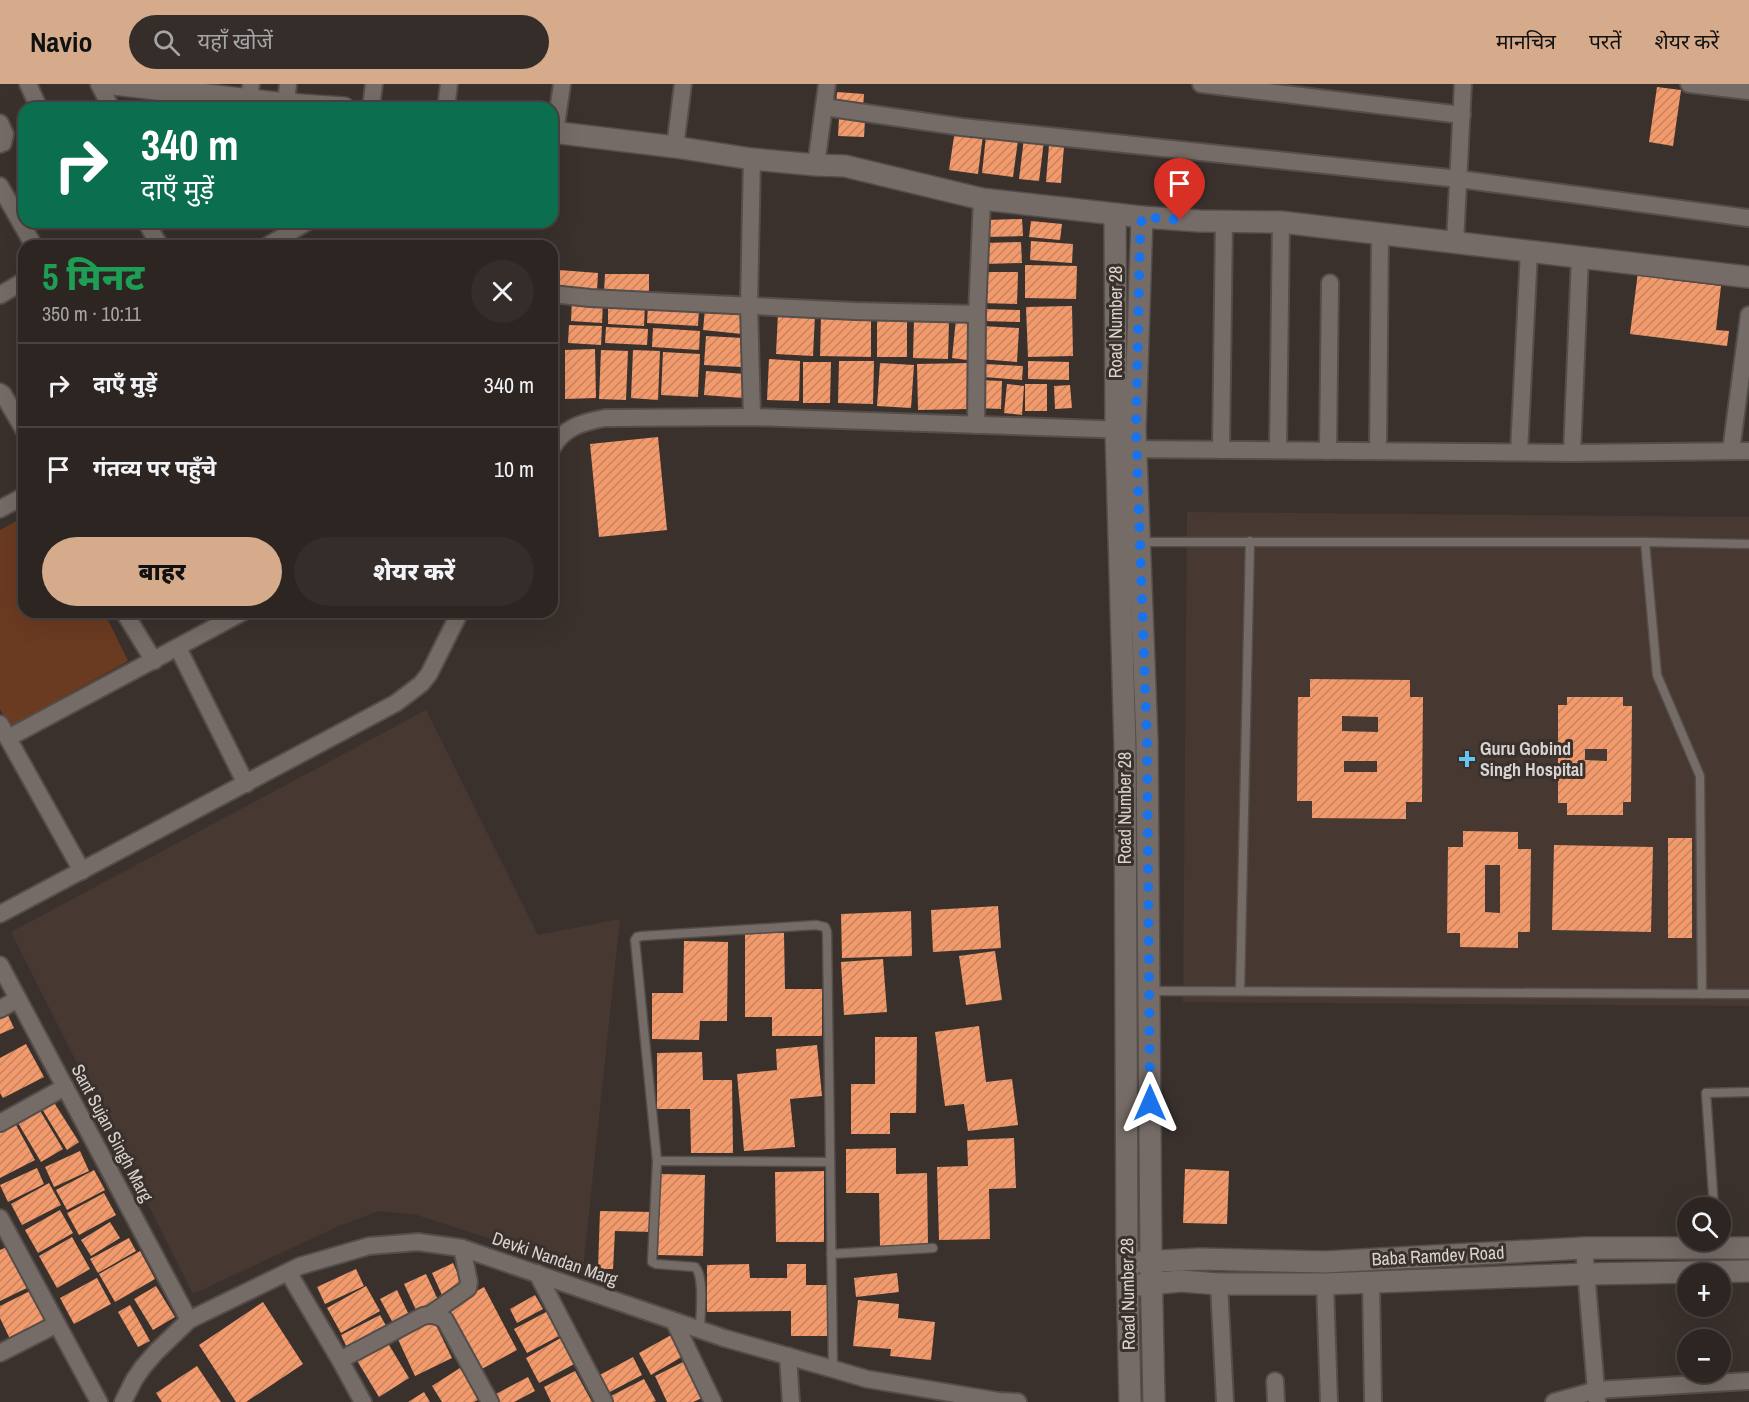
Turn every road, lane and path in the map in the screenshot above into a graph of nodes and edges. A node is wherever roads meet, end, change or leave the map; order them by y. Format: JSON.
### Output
{"nodes":[{"id":1,"x":28,"y":84,"type":"edge"},
{"id":2,"x":99,"y":84,"type":"edge"},
{"id":3,"x":114,"y":84,"type":"edge"},
{"id":4,"x":374,"y":84,"type":"edge"},
{"id":5,"x":449,"y":84,"type":"edge"},
{"id":6,"x":562,"y":84,"type":"edge"},
{"id":7,"x":683,"y":84,"type":"edge"},
{"id":8,"x":827,"y":84,"type":"edge"},
{"id":9,"x":1201,"y":84,"type":"edge"},
{"id":10,"x":1463,"y":84,"type":"edge"},
{"id":11,"x":1689,"y":84,"type":"edge"},
{"id":12,"x":172,"y":87,"type":"edge"},
{"id":13,"x":1749,"y":91,"type":"edge"},
{"id":14,"x":250,"y":92,"type":"edge"},
{"id":15,"x":294,"y":100,"type":"edge"},
{"id":16,"x":36,"y":102,"type":"edge"},
{"id":17,"x":108,"y":102,"type":"edge"},
{"id":18,"x":372,"y":102,"type":"edge"},
{"id":19,"x":447,"y":102,"type":"edge"},
{"id":20,"x":824,"y":106,"type":"junction"},
{"id":21,"x":558,"y":108,"type":"edge"},
{"id":22,"x":1462,"y":115,"type":"junction"},
{"id":23,"x":0,"y":123,"type":"edge"},
{"id":24,"x":558,"y":132,"type":"edge"},
{"id":25,"x":0,"y":144,"type":"edge"},
{"id":26,"x":675,"y":147,"type":"junction"},
{"id":27,"x":752,"y":159,"type":"junction"},
{"id":28,"x":816,"y":165,"type":"junction"},
{"id":29,"x":1459,"y":179,"type":"junction"},
{"id":30,"x":0,"y":186,"type":"edge"},
{"id":31,"x":982,"y":199,"type":"junction"},
{"id":32,"x":1115,"y":214,"type":"junction"},
{"id":33,"x":1142,"y":217,"type":"junction"},
{"id":34,"x":18,"y":218,"type":"edge"},
{"id":35,"x":1749,"y":218,"type":"edge"},
{"id":36,"x":1224,"y":220,"type":"junction"},
{"id":37,"x":1281,"y":222,"type":"junction"},
{"id":38,"x":298,"y":228,"type":"edge"},
{"id":39,"x":1380,"y":234,"type":"junction"},
{"id":40,"x":280,"y":240,"type":"edge"},
{"id":41,"x":1455,"y":243,"type":"junction"},
{"id":42,"x":1528,"y":251,"type":"junction"},
{"id":43,"x":1580,"y":257,"type":"junction"},
{"id":44,"x":1749,"y":277,"type":"edge"},
{"id":45,"x":1330,"y":283,"type":"dead end"},
{"id":46,"x":18,"y":284,"type":"edge"},
{"id":47,"x":0,"y":295,"type":"edge"},
{"id":48,"x":558,"y":295,"type":"edge"},
{"id":49,"x":749,"y":305,"type":"junction"},
{"id":50,"x":977,"y":314,"type":"junction"},
{"id":51,"x":1749,"y":315,"type":"edge"},
{"id":52,"x":0,"y":392,"type":"edge"},
{"id":53,"x":752,"y":417,"type":"junction"},
{"id":54,"x":18,"y":420,"type":"edge"},
{"id":55,"x":976,"y":425,"type":"junction"},
{"id":56,"x":558,"y":438,"type":"edge"},
{"id":57,"x":1126,"y":439,"type":"junction"},
{"id":58,"x":1221,"y":450,"type":"junction"},
{"id":59,"x":1278,"y":450,"type":"junction"},
{"id":60,"x":1328,"y":451,"type":"junction"},
{"id":61,"x":1377,"y":451,"type":"junction"},
{"id":62,"x":1749,"y":451,"type":"edge"},
{"id":63,"x":1519,"y":452,"type":"junction"},
{"id":64,"x":1731,"y":452,"type":"junction"},
{"id":65,"x":1572,"y":453,"type":"junction"},
{"id":66,"x":18,"y":499,"type":"edge"},
{"id":67,"x":0,"y":509,"type":"edge"},
{"id":68,"x":1250,"y":541,"type":"junction"},
{"id":69,"x":1130,"y":542,"type":"junction"},
{"id":70,"x":1645,"y":542,"type":"junction"},
{"id":71,"x":1749,"y":544,"type":"edge"},
{"id":72,"x":128,"y":618,"type":"edge"},
{"id":73,"x":232,"y":618,"type":"edge"},
{"id":74,"x":457,"y":618,"type":"edge"},
{"id":75,"x":178,"y":648,"type":"junction"},
{"id":76,"x":154,"y":661,"type":"junction"},
{"id":77,"x":4,"y":731,"type":"edge"},
{"id":78,"x":246,"y":784,"type":"junction"},
{"id":79,"x":81,"y":871,"type":"junction"},
{"id":80,"x":0,"y":914,"type":"edge"},
{"id":81,"x":0,"y":965,"type":"edge"},
{"id":82,"x":1149,"y":991,"type":"junction"},
{"id":83,"x":1240,"y":991,"type":"junction"},
{"id":84,"x":1702,"y":993,"type":"junction"},
{"id":85,"x":1749,"y":994,"type":"edge"},
{"id":86,"x":18,"y":999,"type":"junction"},
{"id":87,"x":0,"y":1009,"type":"edge"},
{"id":88,"x":65,"y":1087,"type":"junction"},
{"id":89,"x":1749,"y":1092,"type":"edge"},
{"id":90,"x":0,"y":1123,"type":"edge"},
{"id":91,"x":657,"y":1161,"type":"junction"},
{"id":92,"x":830,"y":1162,"type":"junction"},
{"id":93,"x":1713,"y":1197,"type":"edge"},
{"id":94,"x":0,"y":1218,"type":"edge"},
{"id":95,"x":6,"y":1243,"type":"edge"},
{"id":96,"x":1677,"y":1245,"type":"edge"},
{"id":97,"x":1731,"y":1246,"type":"edge"},
{"id":98,"x":462,"y":1248,"type":"junction"},
{"id":99,"x":933,"y":1248,"type":"dead end"},
{"id":100,"x":1584,"y":1248,"type":"junction"},
{"id":101,"x":1749,"y":1248,"type":"edge"},
{"id":102,"x":831,"y":1254,"type":"junction"},
{"id":103,"x":1151,"y":1260,"type":"junction"},
{"id":104,"x":1127,"y":1263,"type":"junction"},
{"id":105,"x":1749,"y":1271,"type":"edge"},
{"id":106,"x":288,"y":1272,"type":"junction"},
{"id":107,"x":537,"y":1273,"type":"junction"},
{"id":108,"x":1586,"y":1274,"type":"junction"},
{"id":109,"x":1371,"y":1282,"type":"junction"},
{"id":110,"x":1152,"y":1283,"type":"junction"},
{"id":111,"x":1219,"y":1284,"type":"junction"},
{"id":112,"x":1325,"y":1284,"type":"junction"},
{"id":113,"x":1127,"y":1286,"type":"junction"},
{"id":114,"x":431,"y":1314,"type":"junction"},
{"id":115,"x":189,"y":1320,"type":"junction"},
{"id":116,"x":674,"y":1320,"type":"junction"},
{"id":117,"x":57,"y":1324,"type":"junction"},
{"id":118,"x":700,"y":1330,"type":"junction"},
{"id":119,"x":0,"y":1353,"type":"edge"},
{"id":120,"x":788,"y":1356,"type":"junction"},
{"id":121,"x":340,"y":1360,"type":"junction"},
{"id":122,"x":833,"y":1369,"type":"junction"},
{"id":123,"x":1275,"y":1381,"type":"dead end"},
{"id":124,"x":1749,"y":1381,"type":"edge"},
{"id":125,"x":901,"y":1385,"type":"junction"},
{"id":126,"x":1597,"y":1396,"type":"edge"},
{"id":127,"x":99,"y":1402,"type":"edge"},
{"id":128,"x":123,"y":1402,"type":"edge"},
{"id":129,"x":363,"y":1402,"type":"edge"},
{"id":130,"x":490,"y":1402,"type":"edge"},
{"id":131,"x":604,"y":1402,"type":"edge"},
{"id":132,"x":713,"y":1402,"type":"edge"},
{"id":133,"x":791,"y":1402,"type":"edge"},
{"id":134,"x":903,"y":1402,"type":"edge"},
{"id":135,"x":1018,"y":1402,"type":"edge"},
{"id":136,"x":1130,"y":1402,"type":"edge"},
{"id":137,"x":1154,"y":1402,"type":"edge"},
{"id":138,"x":1225,"y":1402,"type":"edge"},
{"id":139,"x":1276,"y":1402,"type":"edge"},
{"id":140,"x":1329,"y":1402,"type":"edge"},
{"id":141,"x":1373,"y":1402,"type":"edge"},
{"id":142,"x":1554,"y":1402,"type":"edge"}],
"edges":[{"from":1,"to":16,"type":"street"},
{"from":2,"to":17,"type":"street"},
{"from":3,"to":12,"type":"street"},
{"from":4,"to":18,"type":"street"},
{"from":5,"to":19,"type":"street"},
{"from":6,"to":21,"type":"street"},
{"from":7,"to":26,"type":"street"},
{"from":8,"to":20,"type":"street"},
{"from":9,"to":22,"type":"street"},
{"from":10,"to":22,"type":"street"},
{"from":11,"to":13,"type":"street"},
{"from":12,"to":14,"type":"street"},
{"from":14,"to":15,"type":"street"},
{"from":20,"to":28,"type":"street"},
{"from":20,"to":29,"type":"street"},
{"from":22,"to":29,"type":"street"},
{"from":23,"to":25,"type":"street"},
{"from":24,"to":26,"type":"street"},
{"from":26,"to":27,"type":"street"},
{"from":27,"to":28,"type":"street"},
{"from":27,"to":49,"type":"street"},
{"from":28,"to":31,"type":"street"},
{"from":29,"to":35,"type":"street"},
{"from":29,"to":41,"type":"street"},
{"from":30,"to":34,"type":"street"},
{"from":31,"to":32,"type":"street"},
{"from":31,"to":50,"type":"street"},
{"from":32,"to":33,"type":"street"},
{"from":32,"to":57,"type":"street","name":"Road Number 28"},
{"from":33,"to":36,"type":"street"},
{"from":33,"to":57,"type":"street","name":"Road Number 28"},
{"from":36,"to":37,"type":"street"},
{"from":36,"to":58,"type":"street"},
{"from":37,"to":39,"type":"street"},
{"from":37,"to":59,"type":"street"},
{"from":38,"to":40,"type":"street"},
{"from":39,"to":41,"type":"street"},
{"from":39,"to":61,"type":"street"},
{"from":41,"to":42,"type":"street"},
{"from":42,"to":43,"type":"street"},
{"from":42,"to":63,"type":"street"},
{"from":43,"to":44,"type":"street"},
{"from":43,"to":65,"type":"street"},
{"from":45,"to":60,"type":"street"},
{"from":46,"to":47,"type":"street"},
{"from":48,"to":49,"type":"street"},
{"from":49,"to":50,"type":"street"},
{"from":49,"to":53,"type":"street"},
{"from":50,"to":55,"type":"street"},
{"from":51,"to":64,"type":"street"},
{"from":52,"to":54,"type":"street"},
{"from":53,"to":55,"type":"street"},
{"from":53,"to":56,"type":"street"},
{"from":55,"to":57,"type":"street"},
{"from":57,"to":58,"type":"street"},
{"from":57,"to":69,"type":"street","name":"Road Number 28"},
{"from":58,"to":59,"type":"street"},
{"from":59,"to":60,"type":"street"},
{"from":60,"to":61,"type":"street"},
{"from":61,"to":63,"type":"street"},
{"from":62,"to":64,"type":"street"},
{"from":63,"to":65,"type":"street"},
{"from":64,"to":65,"type":"street"},
{"from":66,"to":67,"type":"street"},
{"from":68,"to":69,"type":"lane"},
{"from":68,"to":70,"type":"lane"},
{"from":68,"to":83,"type":"lane"},
{"from":69,"to":82,"type":"street","name":"Road Number 28"},
{"from":69,"to":104,"type":"street","name":"Road Number 28"},
{"from":70,"to":71,"type":"lane"},
{"from":70,"to":84,"type":"lane"},
{"from":72,"to":76,"type":"street"},
{"from":73,"to":75,"type":"street"},
{"from":74,"to":78,"type":"street"},
{"from":75,"to":76,"type":"street"},
{"from":75,"to":78,"type":"street"},
{"from":76,"to":77,"type":"street"},
{"from":77,"to":79,"type":"street"},
{"from":78,"to":79,"type":"street"},
{"from":79,"to":80,"type":"street"},
{"from":81,"to":86,"type":"street","name":"Sant Sujan Singh Marg"},
{"from":82,"to":83,"type":"lane"},
{"from":82,"to":103,"type":"street","name":"Road Number 28"},
{"from":83,"to":84,"type":"lane"},
{"from":84,"to":85,"type":"lane"},
{"from":86,"to":87,"type":"street"},
{"from":86,"to":88,"type":"street","name":"Sant Sujan Singh Marg"},
{"from":88,"to":90,"type":"street"},
{"from":88,"to":115,"type":"street","name":"Sant Sujan Singh Marg"},
{"from":89,"to":93,"type":"lane"},
{"from":91,"to":92,"type":"lane"},
{"from":91,"to":92,"type":"lane"},
{"from":91,"to":118,"type":"lane"},
{"from":92,"to":102,"type":"lane"},
{"from":94,"to":95,"type":"street"},
{"from":95,"to":117,"type":"street"},
{"from":96,"to":100,"type":"street","name":"Baba Ramdev Road"},
{"from":97,"to":101,"type":"street","name":"Baba Ramdev Road"},
{"from":98,"to":106,"type":"street","name":"Devki Nandan Marg"},
{"from":98,"to":107,"type":"street","name":"Devki Nandan Marg"},
{"from":98,"to":114,"type":"street"},
{"from":99,"to":102,"type":"lane"},
{"from":100,"to":103,"type":"street","name":"Baba Ramdev Road"},
{"from":100,"to":108,"type":"street"},
{"from":102,"to":122,"type":"lane"},
{"from":103,"to":104,"type":"street","name":"Baba Ramdev Road"},
{"from":103,"to":110,"type":"street","name":"Road Number 28"},
{"from":104,"to":113,"type":"street","name":"Road Number 28"},
{"from":105,"to":108,"type":"street"},
{"from":106,"to":115,"type":"street","name":"Devki Nandan Marg"},
{"from":106,"to":121,"type":"street"},
{"from":107,"to":116,"type":"street","name":"Devki Nandan Marg"},
{"from":107,"to":131,"type":"street"},
{"from":108,"to":109,"type":"street"},
{"from":108,"to":126,"type":"street"},
{"from":109,"to":112,"type":"street"},
{"from":109,"to":141,"type":"street"},
{"from":110,"to":111,"type":"street"},
{"from":110,"to":113,"type":"street"},
{"from":110,"to":137,"type":"street","name":"Road Number 28"},
{"from":111,"to":112,"type":"street"},
{"from":111,"to":138,"type":"street"},
{"from":112,"to":140,"type":"street"},
{"from":113,"to":136,"type":"street","name":"Road Number 28"},
{"from":114,"to":121,"type":"street"},
{"from":114,"to":130,"type":"street"},
{"from":115,"to":128,"type":"street","name":"Devki Nandan Marg"},
{"from":116,"to":118,"type":"street","name":"Devki Nandan Marg"},
{"from":116,"to":132,"type":"street"},
{"from":117,"to":119,"type":"street"},
{"from":117,"to":127,"type":"street"},
{"from":118,"to":120,"type":"street","name":"Devki Nandan Marg"},
{"from":120,"to":122,"type":"street","name":"Devki Nandan Marg"},
{"from":120,"to":133,"type":"street"},
{"from":121,"to":129,"type":"street"},
{"from":122,"to":125,"type":"street","name":"Devki Nandan Marg"},
{"from":123,"to":139,"type":"street"},
{"from":124,"to":126,"type":"street"},
{"from":125,"to":134,"type":"street"},
{"from":125,"to":135,"type":"street","name":"Devki Nandan Marg"},
{"from":126,"to":142,"type":"street"}]}
